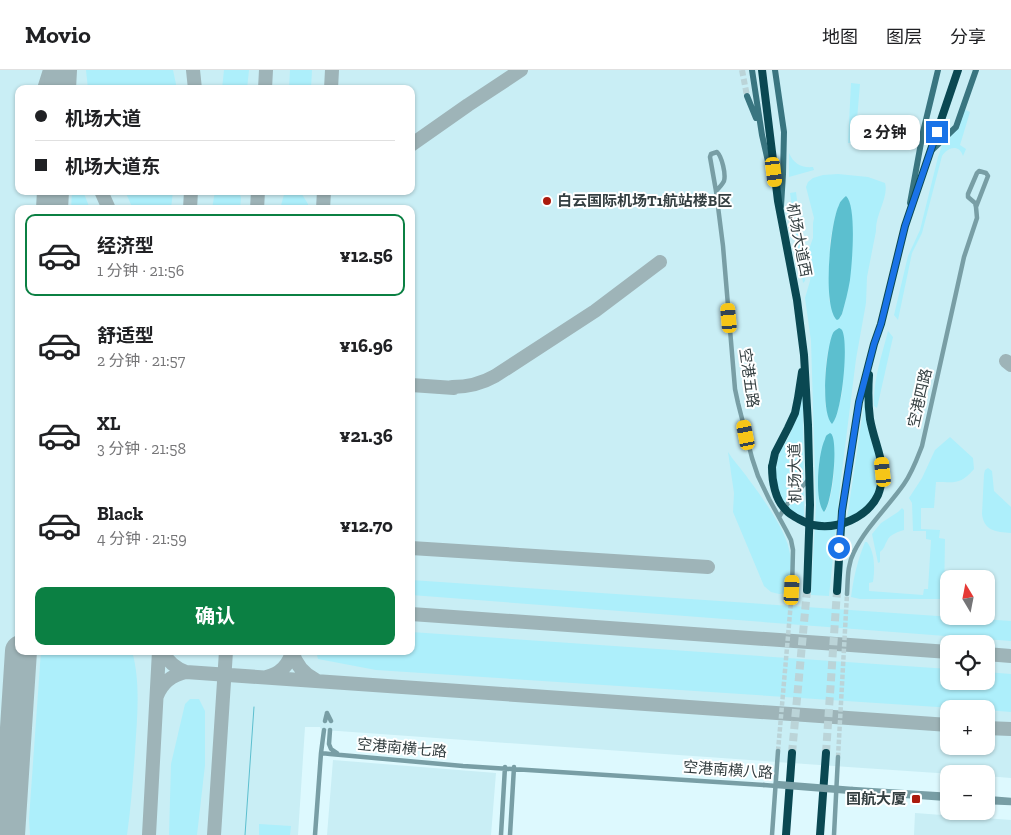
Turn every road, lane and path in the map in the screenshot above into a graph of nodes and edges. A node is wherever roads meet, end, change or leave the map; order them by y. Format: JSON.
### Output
{"nodes":[{"id":1,"x":752,"y":70,"type":"edge"},
{"id":2,"x":762,"y":70,"type":"edge"},
{"id":3,"x":775,"y":70,"type":"edge"},
{"id":4,"x":958,"y":70,"type":"edge"},
{"id":5,"x":976,"y":70,"type":"edge"},
{"id":6,"x":938,"y":72,"type":"edge"},
{"id":7,"x":748,"y":96,"type":"tunnel mouth"},
{"id":8,"x":762,"y":135,"type":"junction"},
{"id":9,"x":931,"y":151,"type":"junction"},
{"id":10,"x":716,"y":191,"type":"junction"},
{"id":11,"x":778,"y":200,"type":"junction"},
{"id":12,"x":976,"y":207,"type":"junction"},
{"id":13,"x":780,"y":214,"type":"junction"},
{"id":14,"x":905,"y":226,"type":"junction"},
{"id":15,"x":804,"y":355,"type":"junction"},
{"id":16,"x":869,"y":364,"type":"junction"},
{"id":17,"x":809,"y":478,"type":"junction"},
{"id":18,"x":769,"y":500,"type":"junction"},
{"id":19,"x":790,"y":500,"type":"junction"},
{"id":20,"x":779,"y":517,"type":"junction"},
{"id":21,"x":792,"y":590,"type":"tunnel mouth"},
{"id":22,"x":807,"y":590,"type":"tunnel mouth"},
{"id":23,"x":837,"y":591,"type":"tunnel mouth"},
{"id":24,"x":847,"y":594,"type":"tunnel mouth"},
{"id":25,"x":325,"y":721,"type":"dead end"},
{"id":26,"x":331,"y":721,"type":"dead end"},
{"id":27,"x":324,"y":730,"type":"dead end"},
{"id":28,"x":330,"y":730,"type":"dead end"},
{"id":29,"x":778,"y":751,"type":"tunnel mouth"},
{"id":30,"x":321,"y":753,"type":"junction"},
{"id":31,"x":792,"y":753,"type":"tunnel mouth"},
{"id":32,"x":826,"y":753,"type":"tunnel mouth"},
{"id":33,"x":838,"y":756,"type":"tunnel mouth"},
{"id":34,"x":506,"y":767,"type":"junction"},
{"id":35,"x":514,"y":768,"type":"junction"},
{"id":36,"x":852,"y":790,"type":"junction"},
{"id":37,"x":940,"y":795,"type":"edge"},
{"id":38,"x":940,"y":798,"type":"edge"},
{"id":39,"x":995,"y":799,"type":"edge"},
{"id":40,"x":1011,"y":800,"type":"edge"},
{"id":41,"x":995,"y":803,"type":"edge"},
{"id":42,"x":1011,"y":804,"type":"edge"},
{"id":43,"x":315,"y":835,"type":"edge"},
{"id":44,"x":501,"y":835,"type":"edge"},
{"id":45,"x":510,"y":835,"type":"edge"},
{"id":46,"x":772,"y":835,"type":"edge"},
{"id":47,"x":786,"y":835,"type":"edge"},
{"id":48,"x":820,"y":835,"type":"edge"},
{"id":49,"x":834,"y":835,"type":"edge"}],
"edges":[{"from":1,"to":8,"type":"main road"},
{"from":2,"to":11,"type":"highway","name":"机场大道西"},
{"from":3,"to":13,"type":"main road"},
{"from":4,"to":9,"type":"highway"},
{"from":5,"to":9,"type":"main road"},
{"from":6,"to":14,"type":"main road"},
{"from":7,"to":8,"type":"main road"},
{"from":8,"to":11,"type":"main road"},
{"from":9,"to":14,"type":"highway"},
{"from":10,"to":10,"type":"street","name":"空港五路"},
{"from":10,"to":18,"type":"street","name":"空港五路"},
{"from":11,"to":13,"type":"highway","name":"机场大道西"},
{"from":12,"to":12,"type":"street","name":"空港四路"},
{"from":12,"to":24,"type":"street","name":"空港四路"},
{"from":13,"to":15,"type":"highway","name":"机场大道西"},
{"from":14,"to":16,"type":"highway"},
{"from":15,"to":16,"type":"highway","bridge":true},
{"from":15,"to":17,"type":"highway","name":"机场大道"},
{"from":16,"to":23,"type":"highway"},
{"from":17,"to":19,"type":"street"},
{"from":17,"to":22,"type":"highway","name":"机场大道"},
{"from":18,"to":19,"type":"street"},
{"from":18,"to":20,"type":"street","name":"空港五路"},
{"from":19,"to":20,"type":"street"},
{"from":20,"to":21,"type":"street","name":"空港五路"},
{"from":25,"to":26,"type":"street"},
{"from":27,"to":30,"type":"street"},
{"from":28,"to":34,"type":"street","name":"空港南横七路"},
{"from":29,"to":46,"type":"street"},
{"from":30,"to":34,"type":"street","name":"空港南横七路"},
{"from":30,"to":43,"type":"street"},
{"from":31,"to":47,"type":"highway"},
{"from":32,"to":48,"type":"highway"},
{"from":33,"to":49,"type":"street"},
{"from":34,"to":35,"type":"street","name":"空港南横八路"},
{"from":34,"to":44,"type":"street"},
{"from":35,"to":36,"type":"street","name":"空港南横八路","bridge":true},
{"from":35,"to":45,"type":"street"},
{"from":36,"to":37,"type":"street","name":"空港南横八路"},
{"from":36,"to":38,"type":"street","name":"空港南横八路"},
{"from":39,"to":40,"type":"street"},
{"from":41,"to":42,"type":"street"}]}
